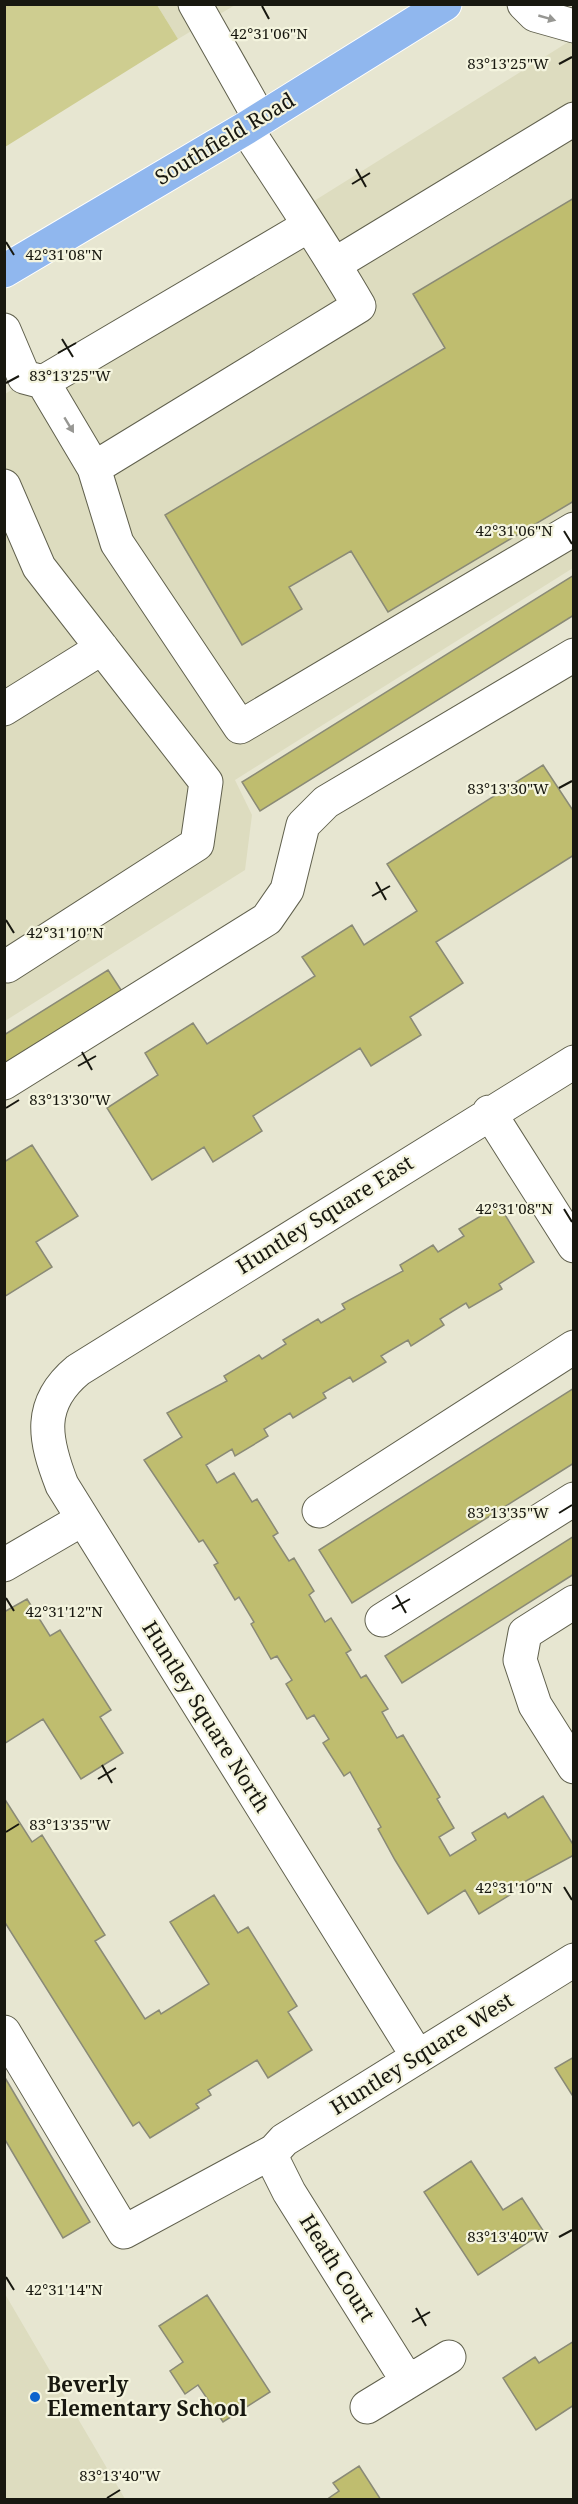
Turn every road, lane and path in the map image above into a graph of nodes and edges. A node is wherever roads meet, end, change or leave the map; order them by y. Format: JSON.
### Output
{"nodes":[{"id":1,"x":195,"y":4,"type":"edge"},
{"id":2,"x":445,"y":4,"type":"edge"},
{"id":3,"x":524,"y":4,"type":"edge"},
{"id":4,"x":573,"y":26,"type":"edge"},
{"id":5,"x":573,"y":119,"type":"edge"},
{"id":6,"x":253,"y":123,"type":"junction"},
{"id":7,"x":308,"y":226,"type":"junction"},
{"id":8,"x":335,"y":264,"type":"junction"},
{"id":9,"x":4,"y":271,"type":"edge"},
{"id":10,"x":4,"y":330,"type":"edge"},
{"id":11,"x":43,"y":382,"type":"junction"},
{"id":12,"x":94,"y":468,"type":"junction"},
{"id":13,"x":4,"y":486,"type":"edge"},
{"id":14,"x":573,"y":529,"type":"edge"},
{"id":15,"x":102,"y":648,"type":"junction"},
{"id":16,"x":573,"y":656,"type":"edge"},
{"id":17,"x":4,"y":710,"type":"edge"},
{"id":18,"x":5,"y":966,"type":"edge"},
{"id":19,"x":573,"y":1062,"type":"edge"},
{"id":20,"x":4,"y":1083,"type":"edge"},
{"id":21,"x":489,"y":1112,"type":"junction"},
{"id":22,"x":573,"y":1246,"type":"edge"},
{"id":23,"x":573,"y":1347,"type":"edge"},
{"id":24,"x":78,"y":1370,"type":"joint"},
{"id":25,"x":573,"y":1499,"type":"edge"},
{"id":26,"x":320,"y":1511,"type":"dead end"},
{"id":27,"x":83,"y":1519,"type":"junction"},
{"id":28,"x":4,"y":1565,"type":"edge"},
{"id":29,"x":573,"y":1602,"type":"edge"},
{"id":30,"x":382,"y":1620,"type":"dead end"},
{"id":31,"x":573,"y":1767,"type":"edge"},
{"id":32,"x":573,"y":1960,"type":"edge"},
{"id":33,"x":4,"y":2032,"type":"edge"},
{"id":34,"x":418,"y":2057,"type":"junction"},
{"id":35,"x":274,"y":2151,"type":"junction"},
{"id":36,"x":449,"y":2357,"type":"dead end"},
{"id":37,"x":408,"y":2382,"type":"junction"},
{"id":38,"x":367,"y":2407,"type":"dead end"}],
"edges":[{"from":1,"to":6,"type":"street"},
{"from":2,"to":6,"type":"main road","name":"Southfield Road"},
{"from":3,"to":4,"type":"street","one_way":true},
{"from":5,"to":8,"type":"street"},
{"from":6,"to":7,"type":"street"},
{"from":6,"to":9,"type":"main road","name":"Southfield Road"},
{"from":7,"to":8,"type":"street"},
{"from":7,"to":11,"type":"street"},
{"from":8,"to":12,"type":"street"},
{"from":10,"to":11,"type":"street"},
{"from":11,"to":12,"type":"street","one_way":true},
{"from":12,"to":14,"type":"street"},
{"from":13,"to":15,"type":"street"},
{"from":15,"to":17,"type":"street"},
{"from":15,"to":18,"type":"street"},
{"from":16,"to":20,"type":"street"},
{"from":19,"to":21,"type":"street","name":"Huntley Square East"},
{"from":21,"to":22,"type":"street"},
{"from":21,"to":24,"type":"street","name":"Huntley Square East"},
{"from":23,"to":26,"type":"street"},
{"from":24,"to":27,"type":"street","name":"Huntley Square North"},
{"from":25,"to":30,"type":"street"},
{"from":27,"to":28,"type":"street"},
{"from":27,"to":34,"type":"street","name":"Huntley Square North"},
{"from":29,"to":31,"type":"street"},
{"from":32,"to":34,"type":"street","name":"Huntley Square West"},
{"from":33,"to":35,"type":"street","name":"Huntley Square West"},
{"from":34,"to":35,"type":"street","name":"Huntley Square West"},
{"from":35,"to":37,"type":"street","name":"Heath Court"},
{"from":36,"to":37,"type":"street"},
{"from":37,"to":38,"type":"street"}]}
